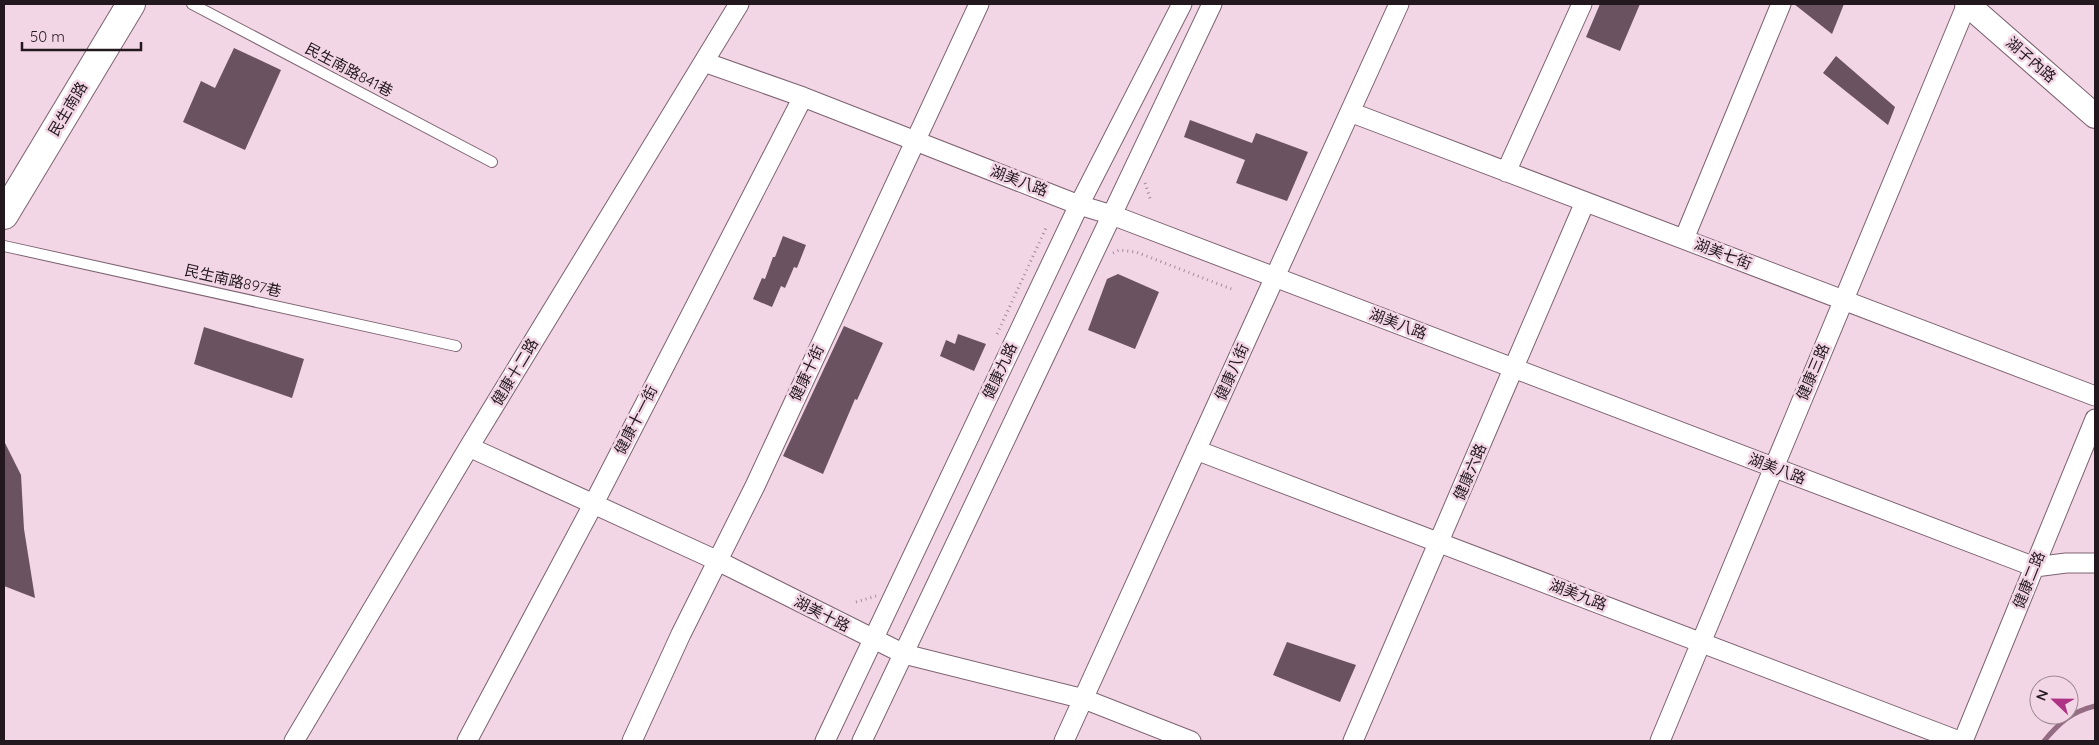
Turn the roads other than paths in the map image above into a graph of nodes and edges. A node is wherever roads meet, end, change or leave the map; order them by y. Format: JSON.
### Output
{"nodes":[{"id":1,"x":131,"y":4,"type":"edge"},
{"id":2,"x":192,"y":4,"type":"edge"},
{"id":3,"x":738,"y":4,"type":"edge"},
{"id":4,"x":979,"y":4,"type":"edge"},
{"id":5,"x":1182,"y":4,"type":"edge"},
{"id":6,"x":1212,"y":4,"type":"edge"},
{"id":7,"x":1399,"y":4,"type":"edge"},
{"id":8,"x":1582,"y":4,"type":"edge"},
{"id":9,"x":1781,"y":4,"type":"edge"},
{"id":10,"x":1967,"y":4,"type":"edge"},
{"id":11,"x":704,"y":62,"type":"junction"},
{"id":12,"x":803,"y":97,"type":"junction"},
{"id":13,"x":1350,"y":112,"type":"junction"},
{"id":14,"x":2095,"y":116,"type":"edge"},
{"id":15,"x":915,"y":140,"type":"junction"},
{"id":16,"x":492,"y":162,"type":"dead end"},
{"id":17,"x":1506,"y":172,"type":"junction"},
{"id":18,"x":1586,"y":202,"type":"junction"},
{"id":19,"x":1079,"y":205,"type":"junction"},
{"id":20,"x":4,"y":215,"type":"edge"},
{"id":21,"x":1112,"y":215,"type":"junction"},
{"id":22,"x":1684,"y":239,"type":"junction"},
{"id":23,"x":4,"y":246,"type":"edge"},
{"id":24,"x":1275,"y":278,"type":"junction"},
{"id":25,"x":1843,"y":300,"type":"junction"},
{"id":26,"x":456,"y":346,"type":"dead end"},
{"id":27,"x":1514,"y":368,"type":"junction"},
{"id":28,"x":2095,"y":396,"type":"edge"},
{"id":29,"x":2095,"y":418,"type":"edge"},
{"id":30,"x":469,"y":447,"type":"junction"},
{"id":31,"x":1196,"y":450,"type":"junction"},
{"id":32,"x":1773,"y":468,"type":"junction"},
{"id":33,"x":594,"y":503,"type":"junction"},
{"id":34,"x":1439,"y":542,"type":"junction"},
{"id":35,"x":718,"y":561,"type":"junction"},
{"id":36,"x":2095,"y":563,"type":"edge"},
{"id":37,"x":2034,"y":567,"type":"junction"},
{"id":38,"x":872,"y":640,"type":"junction"},
{"id":39,"x":1701,"y":642,"type":"junction"},
{"id":40,"x":904,"y":654,"type":"junction"},
{"id":41,"x":1084,"y":699,"type":"junction"},
{"id":42,"x":294,"y":741,"type":"edge"},
{"id":43,"x":467,"y":741,"type":"edge"},
{"id":44,"x":632,"y":741,"type":"edge"},
{"id":45,"x":825,"y":741,"type":"edge"},
{"id":46,"x":862,"y":741,"type":"edge"},
{"id":47,"x":1064,"y":741,"type":"edge"},
{"id":48,"x":1190,"y":741,"type":"edge"},
{"id":49,"x":1354,"y":741,"type":"edge"},
{"id":50,"x":1660,"y":741,"type":"edge"},
{"id":51,"x":1959,"y":741,"type":"edge"},
{"id":52,"x":1963,"y":741,"type":"edge"}],
"edges":[{"from":1,"to":20,"type":"main road","name":"民生南路"},
{"from":2,"to":16,"type":"lane","name":"民生南路841巷"},
{"from":3,"to":11,"type":"street","name":"健康十二路"},
{"from":4,"to":15,"type":"street","name":"健康十街"},
{"from":5,"to":19,"type":"street","name":"健康九路"},
{"from":6,"to":21,"type":"street"},
{"from":7,"to":13,"type":"street","name":"健康八街"},
{"from":8,"to":17,"type":"street"},
{"from":9,"to":22,"type":"street"},
{"from":10,"to":14,"type":"street","name":"湖子內路"},
{"from":10,"to":25,"type":"street","name":"健康三路"},
{"from":11,"to":12,"type":"street","name":"湖美八路"},
{"from":11,"to":30,"type":"street","name":"健康十二路"},
{"from":12,"to":15,"type":"street","name":"湖美八路"},
{"from":12,"to":33,"type":"street","name":"健康十一街"},
{"from":13,"to":17,"type":"street","name":"湖美七街"},
{"from":13,"to":24,"type":"street","name":"健康八街"},
{"from":15,"to":19,"type":"street","name":"湖美八路"},
{"from":15,"to":35,"type":"street","name":"健康十街"},
{"from":17,"to":18,"type":"street","name":"湖美七街"},
{"from":18,"to":22,"type":"street","name":"湖美七街"},
{"from":18,"to":27,"type":"street","name":"健康六路"},
{"from":19,"to":21,"type":"street","name":"湖美八路"},
{"from":19,"to":38,"type":"street","name":"健康九路"},
{"from":21,"to":24,"type":"street","name":"湖美八路"},
{"from":21,"to":40,"type":"street"},
{"from":22,"to":25,"type":"street","name":"湖美七街"},
{"from":23,"to":26,"type":"lane","name":"民生南路897巷"},
{"from":24,"to":27,"type":"street","name":"湖美八路"},
{"from":24,"to":31,"type":"street","name":"健康八街"},
{"from":25,"to":28,"type":"street","name":"湖美七街"},
{"from":25,"to":32,"type":"street","name":"健康三路"},
{"from":27,"to":32,"type":"street","name":"湖美八路"},
{"from":27,"to":34,"type":"street","name":"健康六路"},
{"from":29,"to":37,"type":"street","name":"健康二路"},
{"from":30,"to":33,"type":"street","name":"湖美十路"},
{"from":30,"to":42,"type":"street","name":"健康十二路"},
{"from":31,"to":34,"type":"street","name":"湖美九路"},
{"from":31,"to":41,"type":"street","name":"健康八街"},
{"from":32,"to":37,"type":"street","name":"湖美八路"},
{"from":32,"to":39,"type":"street","name":"健康三路"},
{"from":33,"to":35,"type":"street","name":"湖美十路"},
{"from":33,"to":43,"type":"street","name":"健康十一街"},
{"from":34,"to":39,"type":"street","name":"湖美九路"},
{"from":34,"to":49,"type":"street","name":"健康六路"},
{"from":35,"to":38,"type":"street","name":"湖美十路"},
{"from":35,"to":44,"type":"street","name":"健康十街"},
{"from":36,"to":37,"type":"street","name":"湖美八路"},
{"from":37,"to":52,"type":"street","name":"健康二路"},
{"from":38,"to":40,"type":"street","name":"湖美十路"},
{"from":38,"to":45,"type":"street","name":"健康九路"},
{"from":39,"to":50,"type":"street","name":"健康三路"},
{"from":39,"to":51,"type":"street","name":"湖美九路"},
{"from":40,"to":41,"type":"street","name":"湖美十路"},
{"from":40,"to":46,"type":"street"},
{"from":41,"to":47,"type":"street","name":"健康八街"},
{"from":41,"to":48,"type":"street","name":"湖美十路"}]}
